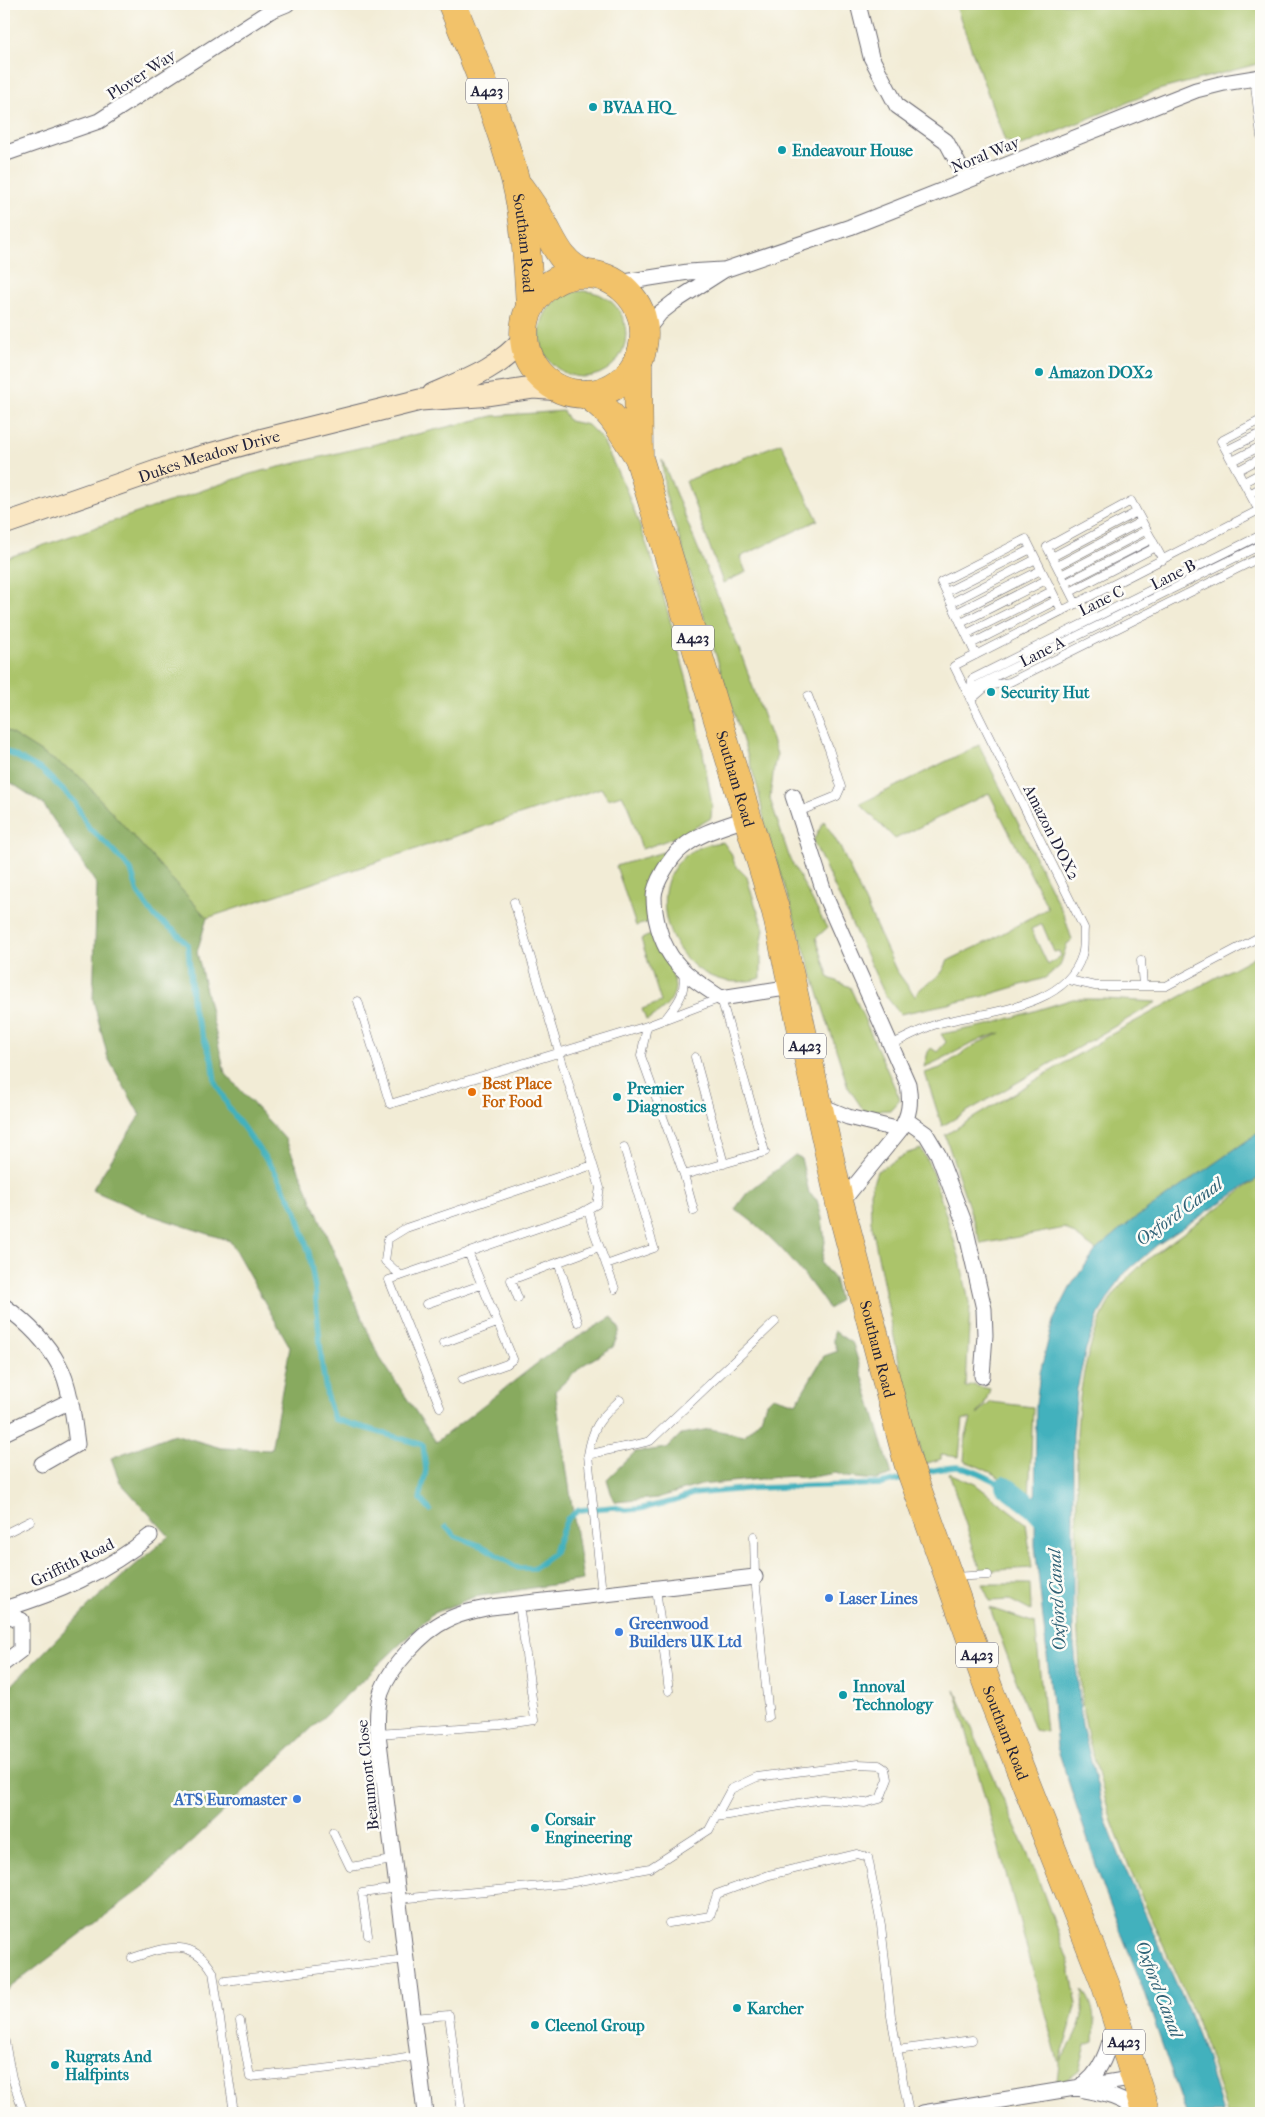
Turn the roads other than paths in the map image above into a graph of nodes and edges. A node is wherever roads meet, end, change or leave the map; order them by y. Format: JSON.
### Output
{"nodes":[{"id":1,"x":287,"y":4,"type":"edge"},
{"id":2,"x":452,"y":4,"type":"edge"},
{"id":3,"x":858,"y":4,"type":"edge"},
{"id":4,"x":1258,"y":77,"type":"edge"},
{"id":5,"x":1261,"y":137,"type":"edge"},
{"id":6,"x":4,"y":154,"type":"edge"},
{"id":7,"x":967,"y":180,"type":"junction"},
{"id":8,"x":515,"y":181,"type":"junction"},
{"id":9,"x":724,"y":270,"type":"junction"},
{"id":10,"x":584,"y":273,"type":"junction"},
{"id":11,"x":618,"y":283,"type":"junction"},
{"id":12,"x":530,"y":308,"type":"junction"},
{"id":13,"x":645,"y":332,"type":"junction"},
{"id":14,"x":524,"y":338,"type":"junction"},
{"id":15,"x":638,"y":362,"type":"junction"},
{"id":16,"x":574,"y":392,"type":"junction"},
{"id":17,"x":420,"y":400,"type":"junction"},
{"id":18,"x":1261,"y":420,"type":"edge"},
{"id":19,"x":1261,"y":433,"type":"edge"},
{"id":20,"x":1261,"y":446,"type":"edge"},
{"id":21,"x":1227,"y":450,"type":"junction"},
{"id":22,"x":639,"y":458,"type":"junction"},
{"id":23,"x":1261,"y":458,"type":"edge"},
{"id":24,"x":1232,"y":462,"type":"junction"},
{"id":25,"x":1238,"y":471,"type":"junction"},
{"id":26,"x":1261,"y":473,"type":"edge"},
{"id":27,"x":1244,"y":482,"type":"junction"},
{"id":28,"x":1261,"y":487,"type":"edge"},
{"id":29,"x":1250,"y":494,"type":"junction"},
{"id":30,"x":1258,"y":500,"type":"edge"},
{"id":31,"x":1260,"y":510,"type":"edge"},
{"id":32,"x":1137,"y":512,"type":"junction"},
{"id":33,"x":1142,"y":521,"type":"junction"},
{"id":34,"x":4,"y":524,"type":"edge"},
{"id":35,"x":1147,"y":530,"type":"junction"},
{"id":36,"x":1261,"y":535,"type":"edge"},
{"id":37,"x":1152,"y":539,"type":"junction"},
{"id":38,"x":1261,"y":545,"type":"edge"},
{"id":39,"x":1156,"y":547,"type":"junction"},
{"id":40,"x":1031,"y":549,"type":"junction"},
{"id":41,"x":1052,"y":557,"type":"junction"},
{"id":42,"x":1261,"y":557,"type":"edge"},
{"id":43,"x":1036,"y":559,"type":"junction"},
{"id":44,"x":1163,"y":560,"type":"junction"},
{"id":45,"x":1057,"y":566,"type":"junction"},
{"id":46,"x":1041,"y":570,"type":"junction"},
{"id":47,"x":1061,"y":575,"type":"junction"},
{"id":48,"x":1046,"y":580,"type":"junction"},
{"id":49,"x":1066,"y":584,"type":"junction"},
{"id":50,"x":1052,"y":591,"type":"junction"},
{"id":51,"x":946,"y":592,"type":"junction"},
{"id":52,"x":1070,"y":592,"type":"junction"},
{"id":53,"x":1057,"y":600,"type":"junction"},
{"id":54,"x":951,"y":603,"type":"junction"},
{"id":55,"x":1076,"y":604,"type":"junction"},
{"id":56,"x":1062,"y":611,"type":"junction"},
{"id":57,"x":956,"y":613,"type":"junction"},
{"id":58,"x":961,"y":623,"type":"junction"},
{"id":59,"x":966,"y":634,"type":"junction"},
{"id":60,"x":971,"y":644,"type":"junction"},
{"id":61,"x":976,"y":655,"type":"junction"},
{"id":62,"x":808,"y":696,"type":"dead end"},
{"id":63,"x":970,"y":701,"type":"junction"},
{"id":64,"x":793,"y":796,"type":"dead end"},
{"id":65,"x":798,"y":812,"type":"junction"},
{"id":66,"x":748,"y":818,"type":"junction"},
{"id":67,"x":514,"y":902,"type":"dead end"},
{"id":68,"x":1261,"y":936,"type":"edge"},
{"id":69,"x":1141,"y":960,"type":"dead end"},
{"id":70,"x":683,"y":969,"type":"junction"},
{"id":71,"x":1069,"y":980,"type":"junction"},
{"id":72,"x":1143,"y":986,"type":"junction"},
{"id":73,"x":792,"y":988,"type":"junction"},
{"id":74,"x":721,"y":998,"type":"junction"},
{"id":75,"x":358,"y":1001,"type":"dead end"},
{"id":76,"x":665,"y":1019,"type":"junction"},
{"id":77,"x":647,"y":1026,"type":"junction"},
{"id":78,"x":891,"y":1045,"type":"junction"},
{"id":79,"x":561,"y":1053,"type":"junction"},
{"id":80,"x":695,"y":1057,"type":"dead end"},
{"id":81,"x":819,"y":1105,"type":"junction"},
{"id":82,"x":903,"y":1125,"type":"junction"},
{"id":83,"x":624,"y":1147,"type":"dead end"},
{"id":84,"x":724,"y":1164,"type":"junction"},
{"id":85,"x":593,"y":1165,"type":"junction"},
{"id":86,"x":684,"y":1175,"type":"junction"},
{"id":87,"x":840,"y":1204,"type":"junction"},
{"id":88,"x":588,"y":1209,"type":"junction"},
{"id":89,"x":694,"y":1211,"type":"dead end"},
{"id":90,"x":599,"y":1247,"type":"junction"},
{"id":91,"x":468,"y":1252,"type":"junction"},
{"id":92,"x":558,"y":1262,"type":"junction"},
{"id":93,"x":606,"y":1265,"type":"junction"},
{"id":94,"x":400,"y":1275,"type":"junction"},
{"id":95,"x":481,"y":1285,"type":"junction"},
{"id":96,"x":615,"y":1289,"type":"dead end"},
{"id":97,"x":518,"y":1298,"type":"dead end"},
{"id":98,"x":426,"y":1304,"type":"dead end"},
{"id":99,"x":4,"y":1306,"type":"edge"},
{"id":100,"x":578,"y":1322,"type":"dead end"},
{"id":101,"x":776,"y":1322,"type":"dead end"},
{"id":102,"x":497,"y":1323,"type":"junction"},
{"id":103,"x":443,"y":1343,"type":"dead end"},
{"id":104,"x":982,"y":1376,"type":"dead end"},
{"id":105,"x":462,"y":1380,"type":"dead end"},
{"id":106,"x":620,"y":1400,"type":"dead end"},
{"id":107,"x":70,"y":1401,"type":"junction"},
{"id":108,"x":440,"y":1407,"type":"dead end"},
{"id":109,"x":4,"y":1433,"type":"edge"},
{"id":110,"x":588,"y":1456,"type":"junction"},
{"id":111,"x":42,"y":1464,"type":"dead end"},
{"id":112,"x":30,"y":1521,"type":"dead end"},
{"id":113,"x":4,"y":1534,"type":"edge"},
{"id":114,"x":150,"y":1536,"type":"dead end"},
{"id":115,"x":754,"y":1536,"type":"dead end"},
{"id":116,"x":988,"y":1575,"type":"dead end"},
{"id":117,"x":756,"y":1576,"type":"junction"},
{"id":118,"x":949,"y":1578,"type":"junction"},
{"id":119,"x":656,"y":1588,"type":"junction"},
{"id":120,"x":602,"y":1594,"type":"junction"},
{"id":121,"x":520,"y":1604,"type":"junction"},
{"id":122,"x":4,"y":1610,"type":"edge"},
{"id":123,"x":4,"y":1614,"type":"edge"},
{"id":124,"x":4,"y":1663,"type":"edge"},
{"id":125,"x":669,"y":1691,"type":"dead end"},
{"id":126,"x":769,"y":1718,"type":"dead end"},
{"id":127,"x":378,"y":1734,"type":"junction"},
{"id":128,"x":716,"y":1818,"type":"junction"},
{"id":129,"x":333,"y":1832,"type":"dead end"},
{"id":130,"x":393,"y":1860,"type":"junction"},
{"id":131,"x":398,"y":1893,"type":"junction"},
{"id":132,"x":669,"y":1923,"type":"dead end"},
{"id":133,"x":368,"y":1935,"type":"dead end"},
{"id":134,"x":132,"y":1958,"type":"dead end"},
{"id":135,"x":406,"y":1959,"type":"junction"},
{"id":136,"x":225,"y":1981,"type":"dead end"},
{"id":137,"x":1112,"y":2006,"type":"junction"},
{"id":138,"x":413,"y":2018,"type":"junction"},
{"id":139,"x":240,"y":2021,"type":"dead end"},
{"id":140,"x":4,"y":2037,"type":"edge"},
{"id":141,"x":972,"y":2040,"type":"dead end"},
{"id":142,"x":897,"y":2050,"type":"junction"},
{"id":143,"x":418,"y":2056,"type":"junction"},
{"id":144,"x":1136,"y":2078,"type":"junction"},
{"id":145,"x":1075,"y":2089,"type":"junction"},
{"id":146,"x":940,"y":2112,"type":"edge"},
{"id":147,"x":24,"y":2113,"type":"edge"},
{"id":148,"x":234,"y":2113,"type":"edge"},
{"id":149,"x":425,"y":2113,"type":"edge"},
{"id":150,"x":462,"y":2113,"type":"edge"},
{"id":151,"x":909,"y":2113,"type":"edge"},
{"id":152,"x":924,"y":2113,"type":"edge"},
{"id":153,"x":1138,"y":2113,"type":"edge"},
{"id":154,"x":1146,"y":2113,"type":"edge"}],
"edges":[{"from":1,"to":6,"type":"street","name":"Plover Way"},
{"from":2,"to":8,"type":"highway","name":"Southam Road","number":"A423"},
{"from":3,"to":7,"type":"street"},
{"from":4,"to":5,"type":"lane"},
{"from":4,"to":7,"type":"street","name":"Noral Way"},
{"from":7,"to":9,"type":"street","name":"Noral Way"},
{"from":8,"to":10,"type":"highway","name":"Southam Road","number":"A423"},
{"from":8,"to":12,"type":"highway","name":"Southam Road","number":"A423"},
{"from":9,"to":11,"type":"street","name":"Noral Way"},
{"from":9,"to":13,"type":"street","name":"Noral Way"},
{"from":10,"to":11,"type":"highway"},
{"from":10,"to":12,"type":"highway"},
{"from":11,"to":13,"type":"highway"},
{"from":12,"to":14,"type":"highway"},
{"from":13,"to":15,"type":"highway"},
{"from":14,"to":16,"type":"highway"},
{"from":14,"to":17,"type":"street","name":"Dukes Meadow Drive"},
{"from":15,"to":16,"type":"highway"},
{"from":15,"to":22,"type":"highway","name":"Southam Road","number":"A423"},
{"from":16,"to":17,"type":"street","name":"Dukes Meadow Drive"},
{"from":16,"to":22,"type":"highway","name":"Southam Road","number":"A423"},
{"from":17,"to":34,"type":"street","name":"Dukes Meadow Drive"},
{"from":18,"to":21,"type":"lane"},
{"from":19,"to":21,"type":"lane"},
{"from":20,"to":24,"type":"lane"},
{"from":21,"to":24,"type":"lane"},
{"from":22,"to":66,"type":"highway","name":"Southam Road","number":"A423"},
{"from":23,"to":25,"type":"lane"},
{"from":24,"to":25,"type":"lane"},
{"from":25,"to":27,"type":"lane"},
{"from":26,"to":27,"type":"lane"},
{"from":27,"to":29,"type":"lane"},
{"from":28,"to":29,"type":"lane"},
{"from":29,"to":30,"type":"lane"},
{"from":30,"to":31,"type":"lane"},
{"from":31,"to":44,"type":"lane"},
{"from":32,"to":33,"type":"lane"},
{"from":32,"to":41,"type":"lane"},
{"from":32,"to":41,"type":"lane"},
{"from":33,"to":35,"type":"lane"},
{"from":33,"to":45,"type":"lane"},
{"from":35,"to":37,"type":"lane"},
{"from":35,"to":47,"type":"lane"},
{"from":36,"to":63,"type":"lane","name":"Lane C"},
{"from":37,"to":39,"type":"lane"},
{"from":37,"to":49,"type":"lane"},
{"from":38,"to":63,"type":"lane","name":"Lane B"},
{"from":39,"to":44,"type":"lane"},
{"from":39,"to":52,"type":"lane"},
{"from":40,"to":43,"type":"lane"},
{"from":40,"to":51,"type":"lane"},
{"from":40,"to":51,"type":"lane"},
{"from":41,"to":45,"type":"lane"},
{"from":42,"to":63,"type":"lane","name":"Lane A"},
{"from":43,"to":46,"type":"lane"},
{"from":43,"to":54,"type":"lane"},
{"from":44,"to":55,"type":"lane"},
{"from":45,"to":47,"type":"lane"},
{"from":46,"to":48,"type":"lane"},
{"from":46,"to":57,"type":"lane"},
{"from":47,"to":49,"type":"lane"},
{"from":48,"to":50,"type":"lane"},
{"from":48,"to":58,"type":"lane"},
{"from":49,"to":52,"type":"lane"},
{"from":50,"to":53,"type":"lane"},
{"from":50,"to":59,"type":"lane"},
{"from":51,"to":54,"type":"lane"},
{"from":52,"to":55,"type":"lane"},
{"from":53,"to":56,"type":"lane"},
{"from":53,"to":60,"type":"lane"},
{"from":54,"to":57,"type":"lane"},
{"from":55,"to":56,"type":"lane"},
{"from":56,"to":61,"type":"lane"},
{"from":57,"to":58,"type":"lane"},
{"from":58,"to":59,"type":"lane"},
{"from":59,"to":60,"type":"lane"},
{"from":60,"to":61,"type":"lane"},
{"from":61,"to":63,"type":"lane","name":"Amazon DOX2"},
{"from":62,"to":65,"type":"lane"},
{"from":63,"to":71,"type":"lane","name":"Amazon DOX2"},
{"from":64,"to":65,"type":"street"},
{"from":65,"to":78,"type":"street"},
{"from":66,"to":70,"type":"street"},
{"from":66,"to":73,"type":"highway","name":"Southam Road","number":"A423"},
{"from":67,"to":79,"type":"lane"},
{"from":68,"to":72,"type":"lane"},
{"from":69,"to":72,"type":"lane"},
{"from":70,"to":74,"type":"street"},
{"from":70,"to":76,"type":"lane"},
{"from":71,"to":72,"type":"lane"},
{"from":71,"to":78,"type":"lane"},
{"from":73,"to":74,"type":"street"},
{"from":73,"to":81,"type":"highway","name":"Southam Road","number":"A423"},
{"from":74,"to":76,"type":"lane"},
{"from":74,"to":84,"type":"lane"},
{"from":75,"to":79,"type":"lane"},
{"from":76,"to":77,"type":"lane"},
{"from":77,"to":79,"type":"lane"},
{"from":77,"to":86,"type":"lane"},
{"from":78,"to":82,"type":"street"},
{"from":79,"to":85,"type":"lane"},
{"from":80,"to":84,"type":"lane"},
{"from":81,"to":82,"type":"street"},
{"from":81,"to":87,"type":"highway","name":"Southam Road","number":"A423"},
{"from":82,"to":87,"type":"street"},
{"from":82,"to":104,"type":"street"},
{"from":83,"to":93,"type":"lane"},
{"from":84,"to":86,"type":"lane"},
{"from":85,"to":88,"type":"lane"},
{"from":85,"to":94,"type":"lane"},
{"from":86,"to":89,"type":"lane"},
{"from":87,"to":118,"type":"highway","name":"Southam Road","number":"A423"},
{"from":88,"to":90,"type":"lane"},
{"from":88,"to":91,"type":"lane"},
{"from":90,"to":92,"type":"lane"},
{"from":90,"to":93,"type":"lane"},
{"from":91,"to":94,"type":"lane"},
{"from":91,"to":95,"type":"lane"},
{"from":92,"to":97,"type":"lane"},
{"from":92,"to":100,"type":"lane"},
{"from":93,"to":96,"type":"lane"},
{"from":94,"to":108,"type":"lane"},
{"from":95,"to":98,"type":"lane"},
{"from":95,"to":102,"type":"lane"},
{"from":99,"to":107,"type":"street"},
{"from":101,"to":110,"type":"lane"},
{"from":102,"to":103,"type":"lane"},
{"from":102,"to":105,"type":"lane"},
{"from":106,"to":110,"type":"lane"},
{"from":107,"to":109,"type":"street"},
{"from":107,"to":111,"type":"street"},
{"from":110,"to":120,"type":"lane"},
{"from":112,"to":113,"type":"lane"},
{"from":114,"to":122,"type":"street","name":"Griffith Road"},
{"from":115,"to":117,"type":"lane"},
{"from":116,"to":118,"type":"lane"},
{"from":117,"to":119,"type":"street","name":"Beaumont Close"},
{"from":117,"to":126,"type":"lane"},
{"from":118,"to":137,"type":"highway","name":"Southam Road","number":"A423"},
{"from":119,"to":120,"type":"street","name":"Beaumont Close"},
{"from":119,"to":125,"type":"lane"},
{"from":120,"to":121,"type":"street","name":"Beaumont Close"},
{"from":121,"to":127,"type":"street","name":"Beaumont Close"},
{"from":121,"to":127,"type":"lane"},
{"from":123,"to":124,"type":"street"},
{"from":127,"to":130,"type":"street","name":"Beaumont Close"},
{"from":128,"to":128,"type":"lane"},
{"from":128,"to":131,"type":"lane"},
{"from":129,"to":130,"type":"lane"},
{"from":130,"to":131,"type":"street","name":"Beaumont Close"},
{"from":131,"to":133,"type":"lane"},
{"from":131,"to":135,"type":"street","name":"Beaumont Close"},
{"from":132,"to":142,"type":"lane"},
{"from":134,"to":148,"type":"lane"},
{"from":135,"to":136,"type":"lane"},
{"from":135,"to":138,"type":"street","name":"Beaumont Close"},
{"from":137,"to":144,"type":"highway","name":"Southam Road","number":"A423"},
{"from":137,"to":145,"type":"street"},
{"from":138,"to":143,"type":"street","name":"Beaumont Close"},
{"from":138,"to":150,"type":"lane"},
{"from":139,"to":143,"type":"lane"},
{"from":140,"to":147,"type":"lane"},
{"from":141,"to":142,"type":"lane"},
{"from":142,"to":151,"type":"lane"},
{"from":143,"to":149,"type":"street","name":"Beaumont Close"},
{"from":144,"to":145,"type":"street"},
{"from":144,"to":154,"type":"highway","name":"Southam Road","number":"A423"},
{"from":145,"to":146,"type":"street"},
{"from":145,"to":153,"type":"street"},
{"from":146,"to":152,"type":"street"}]}
